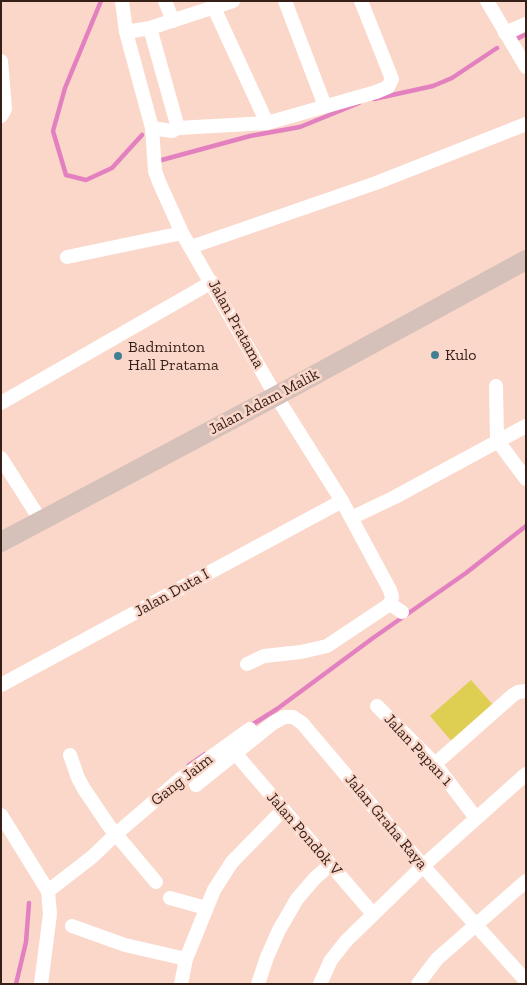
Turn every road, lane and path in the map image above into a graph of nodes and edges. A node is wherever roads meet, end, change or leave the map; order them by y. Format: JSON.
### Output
{"nodes":[{"id":1,"x":122,"y":1,"type":"edge"},
{"id":2,"x":166,"y":1,"type":"edge"},
{"id":3,"x":233,"y":1,"type":"edge"},
{"id":4,"x":285,"y":1,"type":"edge"},
{"id":5,"x":360,"y":1,"type":"edge"},
{"id":6,"x":487,"y":1,"type":"edge"},
{"id":7,"x":214,"y":8,"type":"junction"},
{"id":8,"x":173,"y":20,"type":"junction"},
{"id":9,"x":526,"y":24,"type":"edge"},
{"id":10,"x":150,"y":28,"type":"junction"},
{"id":11,"x":126,"y":32,"type":"junction"},
{"id":12,"x":504,"y":33,"type":"junction"},
{"id":13,"x":1,"y":61,"type":"edge"},
{"id":14,"x":526,"y":67,"type":"edge"},
{"id":15,"x":325,"y":106,"type":"junction"},
{"id":16,"x":1,"y":116,"type":"edge"},
{"id":17,"x":267,"y":123,"type":"junction"},
{"id":18,"x":526,"y":124,"type":"edge"},
{"id":19,"x":152,"y":128,"type":"junction"},
{"id":20,"x":178,"y":128,"type":"junction"},
{"id":21,"x":182,"y":233,"type":"junction"},
{"id":22,"x":191,"y":247,"type":"junction"},
{"id":23,"x":68,"y":257,"type":"dead end"},
{"id":24,"x":526,"y":260,"type":"edge"},
{"id":25,"x":212,"y":282,"type":"junction"},
{"id":26,"x":496,"y":386,"type":"dead end"},
{"id":27,"x":276,"y":396,"type":"junction"},
{"id":28,"x":1,"y":403,"type":"edge"},
{"id":29,"x":526,"y":426,"type":"edge"},
{"id":30,"x":497,"y":440,"type":"junction"},
{"id":31,"x":1,"y":458,"type":"edge"},
{"id":32,"x":526,"y":479,"type":"edge"},
{"id":33,"x":342,"y":501,"type":"junction"},
{"id":34,"x":351,"y":518,"type":"junction"},
{"id":35,"x":41,"y":521,"type":"junction"},
{"id":36,"x":1,"y":542,"type":"edge"},
{"id":37,"x":390,"y":604,"type":"junction"},
{"id":38,"x":402,"y":612,"type":"dead end"},
{"id":39,"x":246,"y":664,"type":"dead end"},
{"id":40,"x":1,"y":685,"type":"edge"},
{"id":41,"x":526,"y":691,"type":"edge"},
{"id":42,"x":377,"y":706,"type":"dead end"},
{"id":43,"x":250,"y":729,"type":"dead end"},
{"id":44,"x":235,"y":753,"type":"junction"},
{"id":45,"x":70,"y":755,"type":"dead end"},
{"id":46,"x":434,"y":764,"type":"junction"},
{"id":47,"x":526,"y":774,"type":"edge"},
{"id":48,"x":196,"y":785,"type":"dead end"},
{"id":49,"x":282,"y":810,"type":"junction"},
{"id":50,"x":1,"y":815,"type":"edge"},
{"id":51,"x":476,"y":818,"type":"junction"},
{"id":52,"x":116,"y":834,"type":"junction"},
{"id":53,"x":330,"y":865,"type":"junction"},
{"id":54,"x":423,"y":866,"type":"junction"},
{"id":55,"x":526,"y":881,"type":"edge"},
{"id":56,"x":156,"y":882,"type":"dead end"},
{"id":57,"x":48,"y":891,"type":"junction"},
{"id":58,"x":170,"y":898,"type":"dead end"},
{"id":59,"x":206,"y":908,"type":"junction"},
{"id":60,"x":374,"y":914,"type":"junction"},
{"id":61,"x":476,"y":924,"type":"junction"},
{"id":62,"x":72,"y":926,"type":"dead end"},
{"id":63,"x":186,"y":959,"type":"junction"},
{"id":64,"x":526,"y":981,"type":"edge"},
{"id":65,"x":41,"y":984,"type":"edge"},
{"id":66,"x":181,"y":984,"type":"edge"},
{"id":67,"x":258,"y":984,"type":"edge"},
{"id":68,"x":320,"y":984,"type":"edge"},
{"id":69,"x":418,"y":984,"type":"edge"}],
"edges":[{"from":1,"to":11,"type":"street","name":"Jalan Pratama"},
{"from":2,"to":8,"type":"street"},
{"from":3,"to":7,"type":"street"},
{"from":4,"to":15,"type":"street"},
{"from":5,"to":15,"type":"street"},
{"from":6,"to":12,"type":"street"},
{"from":7,"to":8,"type":"street"},
{"from":7,"to":17,"type":"street"},
{"from":8,"to":10,"type":"street"},
{"from":9,"to":12,"type":"street"},
{"from":10,"to":11,"type":"street"},
{"from":10,"to":20,"type":"street"},
{"from":11,"to":19,"type":"street","name":"Jalan Pratama"},
{"from":12,"to":14,"type":"street"},
{"from":13,"to":16,"type":"street"},
{"from":15,"to":17,"type":"street"},
{"from":17,"to":20,"type":"street"},
{"from":18,"to":22,"type":"street"},
{"from":19,"to":20,"type":"street"},
{"from":19,"to":21,"type":"street","name":"Jalan Pratama"},
{"from":21,"to":22,"type":"street","name":"Jalan Pratama"},
{"from":21,"to":23,"type":"street"},
{"from":22,"to":25,"type":"street","name":"Jalan Pratama"},
{"from":24,"to":27,"type":"street","name":"Jalan Adam Malik"},
{"from":25,"to":27,"type":"street","name":"Jalan Pratama"},
{"from":25,"to":28,"type":"street"},
{"from":26,"to":30,"type":"street"},
{"from":27,"to":33,"type":"street","name":"Jalan Pratama"},
{"from":27,"to":35,"type":"street","name":"Jalan Adam Malik"},
{"from":29,"to":30,"type":"street"},
{"from":30,"to":32,"type":"street"},
{"from":30,"to":34,"type":"street"},
{"from":31,"to":35,"type":"street"},
{"from":33,"to":34,"type":"street","name":"Jalan Pratama"},
{"from":33,"to":40,"type":"street","name":"Jalan Duta I"},
{"from":34,"to":37,"type":"street","name":"Jalan Pratama"},
{"from":35,"to":36,"type":"street","name":"Jalan Adam Malik"},
{"from":37,"to":38,"type":"street"},
{"from":37,"to":39,"type":"street"},
{"from":41,"to":46,"type":"street"},
{"from":42,"to":46,"type":"street","name":"Jalan Papan 1"},
{"from":43,"to":52,"type":"street","name":"Gang Jaim"},
{"from":44,"to":48,"type":"street","name":"Jalan Graha Raya"},
{"from":44,"to":49,"type":"street","name":"Jalan Pondok V"},
{"from":44,"to":54,"type":"street","name":"Jalan Graha Raya"},
{"from":45,"to":52,"type":"street"},
{"from":46,"to":51,"type":"street","name":"Jalan Papan 1"},
{"from":47,"to":51,"type":"street"},
{"from":49,"to":53,"type":"street","name":"Jalan Pondok V"},
{"from":49,"to":59,"type":"street"},
{"from":50,"to":57,"type":"street"},
{"from":51,"to":54,"type":"street"},
{"from":52,"to":56,"type":"street"},
{"from":52,"to":57,"type":"street","name":"Gang Jaim"},
{"from":53,"to":60,"type":"street","name":"Jalan Pondok V"},
{"from":53,"to":67,"type":"street"},
{"from":54,"to":60,"type":"street"},
{"from":54,"to":61,"type":"street","name":"Jalan Graha Raya"},
{"from":55,"to":61,"type":"street"},
{"from":57,"to":65,"type":"street"},
{"from":58,"to":59,"type":"street"},
{"from":59,"to":63,"type":"street"},
{"from":60,"to":68,"type":"street"},
{"from":61,"to":64,"type":"street","name":"Jalan Graha Raya"},
{"from":61,"to":69,"type":"street"},
{"from":62,"to":63,"type":"street"},
{"from":63,"to":66,"type":"street"}]}
